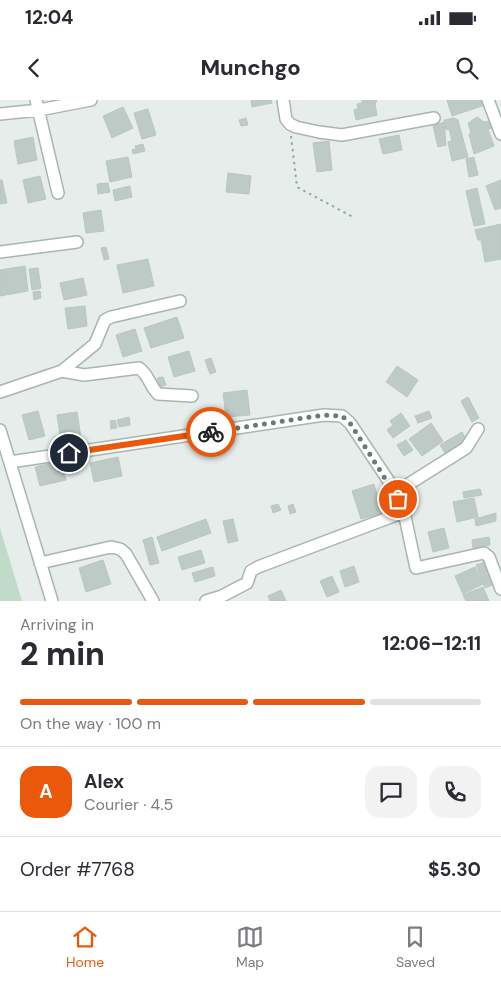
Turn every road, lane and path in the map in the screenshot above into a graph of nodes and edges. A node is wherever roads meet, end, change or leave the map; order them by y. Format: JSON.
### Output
{"nodes":[{"id":1,"x":91,"y":100,"type":"edge"},
{"id":2,"x":283,"y":100,"type":"edge"},
{"id":3,"x":488,"y":100,"type":"edge"},
{"id":4,"x":37,"y":105,"type":"edge"},
{"id":5,"x":0,"y":114,"type":"edge"},
{"id":6,"x":434,"y":118,"type":"dead end"},
{"id":7,"x":290,"y":124,"type":"junction"},
{"id":8,"x":501,"y":134,"type":"edge"},
{"id":9,"x":58,"y":193,"type":"dead end"},
{"id":10,"x":353,"y":217,"type":"dead end"},
{"id":11,"x":77,"y":242,"type":"dead end"},
{"id":12,"x":0,"y":252,"type":"edge"},
{"id":13,"x":180,"y":301,"type":"dead end"},
{"id":14,"x":62,"y":371,"type":"junction"},
{"id":15,"x":0,"y":392,"type":"edge"},
{"id":16,"x":192,"y":396,"type":"dead end"},
{"id":17,"x":478,"y":429,"type":"dead end"},
{"id":18,"x":0,"y":430,"type":"edge"},
{"id":19,"x":10,"y":462,"type":"junction"},
{"id":20,"x":396,"y":492,"type":"junction"},
{"id":21,"x":404,"y":512,"type":"junction"},
{"id":22,"x":40,"y":563,"type":"junction"},
{"id":23,"x":501,"y":589,"type":"edge"},
{"id":24,"x":52,"y":601,"type":"edge"},
{"id":25,"x":153,"y":601,"type":"edge"},
{"id":26,"x":206,"y":601,"type":"edge"}],
"edges":[{"from":1,"to":4,"type":"street"},
{"from":2,"to":7,"type":"street"},
{"from":3,"to":8,"type":"street"},
{"from":4,"to":5,"type":"street"},
{"from":4,"to":9,"type":"street"},
{"from":6,"to":7,"type":"street"},
{"from":7,"to":10,"type":"path"},
{"from":11,"to":12,"type":"street"},
{"from":13,"to":14,"type":"street"},
{"from":14,"to":15,"type":"street"},
{"from":14,"to":16,"type":"street"},
{"from":17,"to":20,"type":"street"},
{"from":18,"to":19,"type":"street"},
{"from":19,"to":20,"type":"street"},
{"from":19,"to":22,"type":"street"},
{"from":20,"to":21,"type":"street"},
{"from":21,"to":23,"type":"street"},
{"from":21,"to":26,"type":"street"},
{"from":22,"to":24,"type":"street"},
{"from":22,"to":25,"type":"street"}]}
